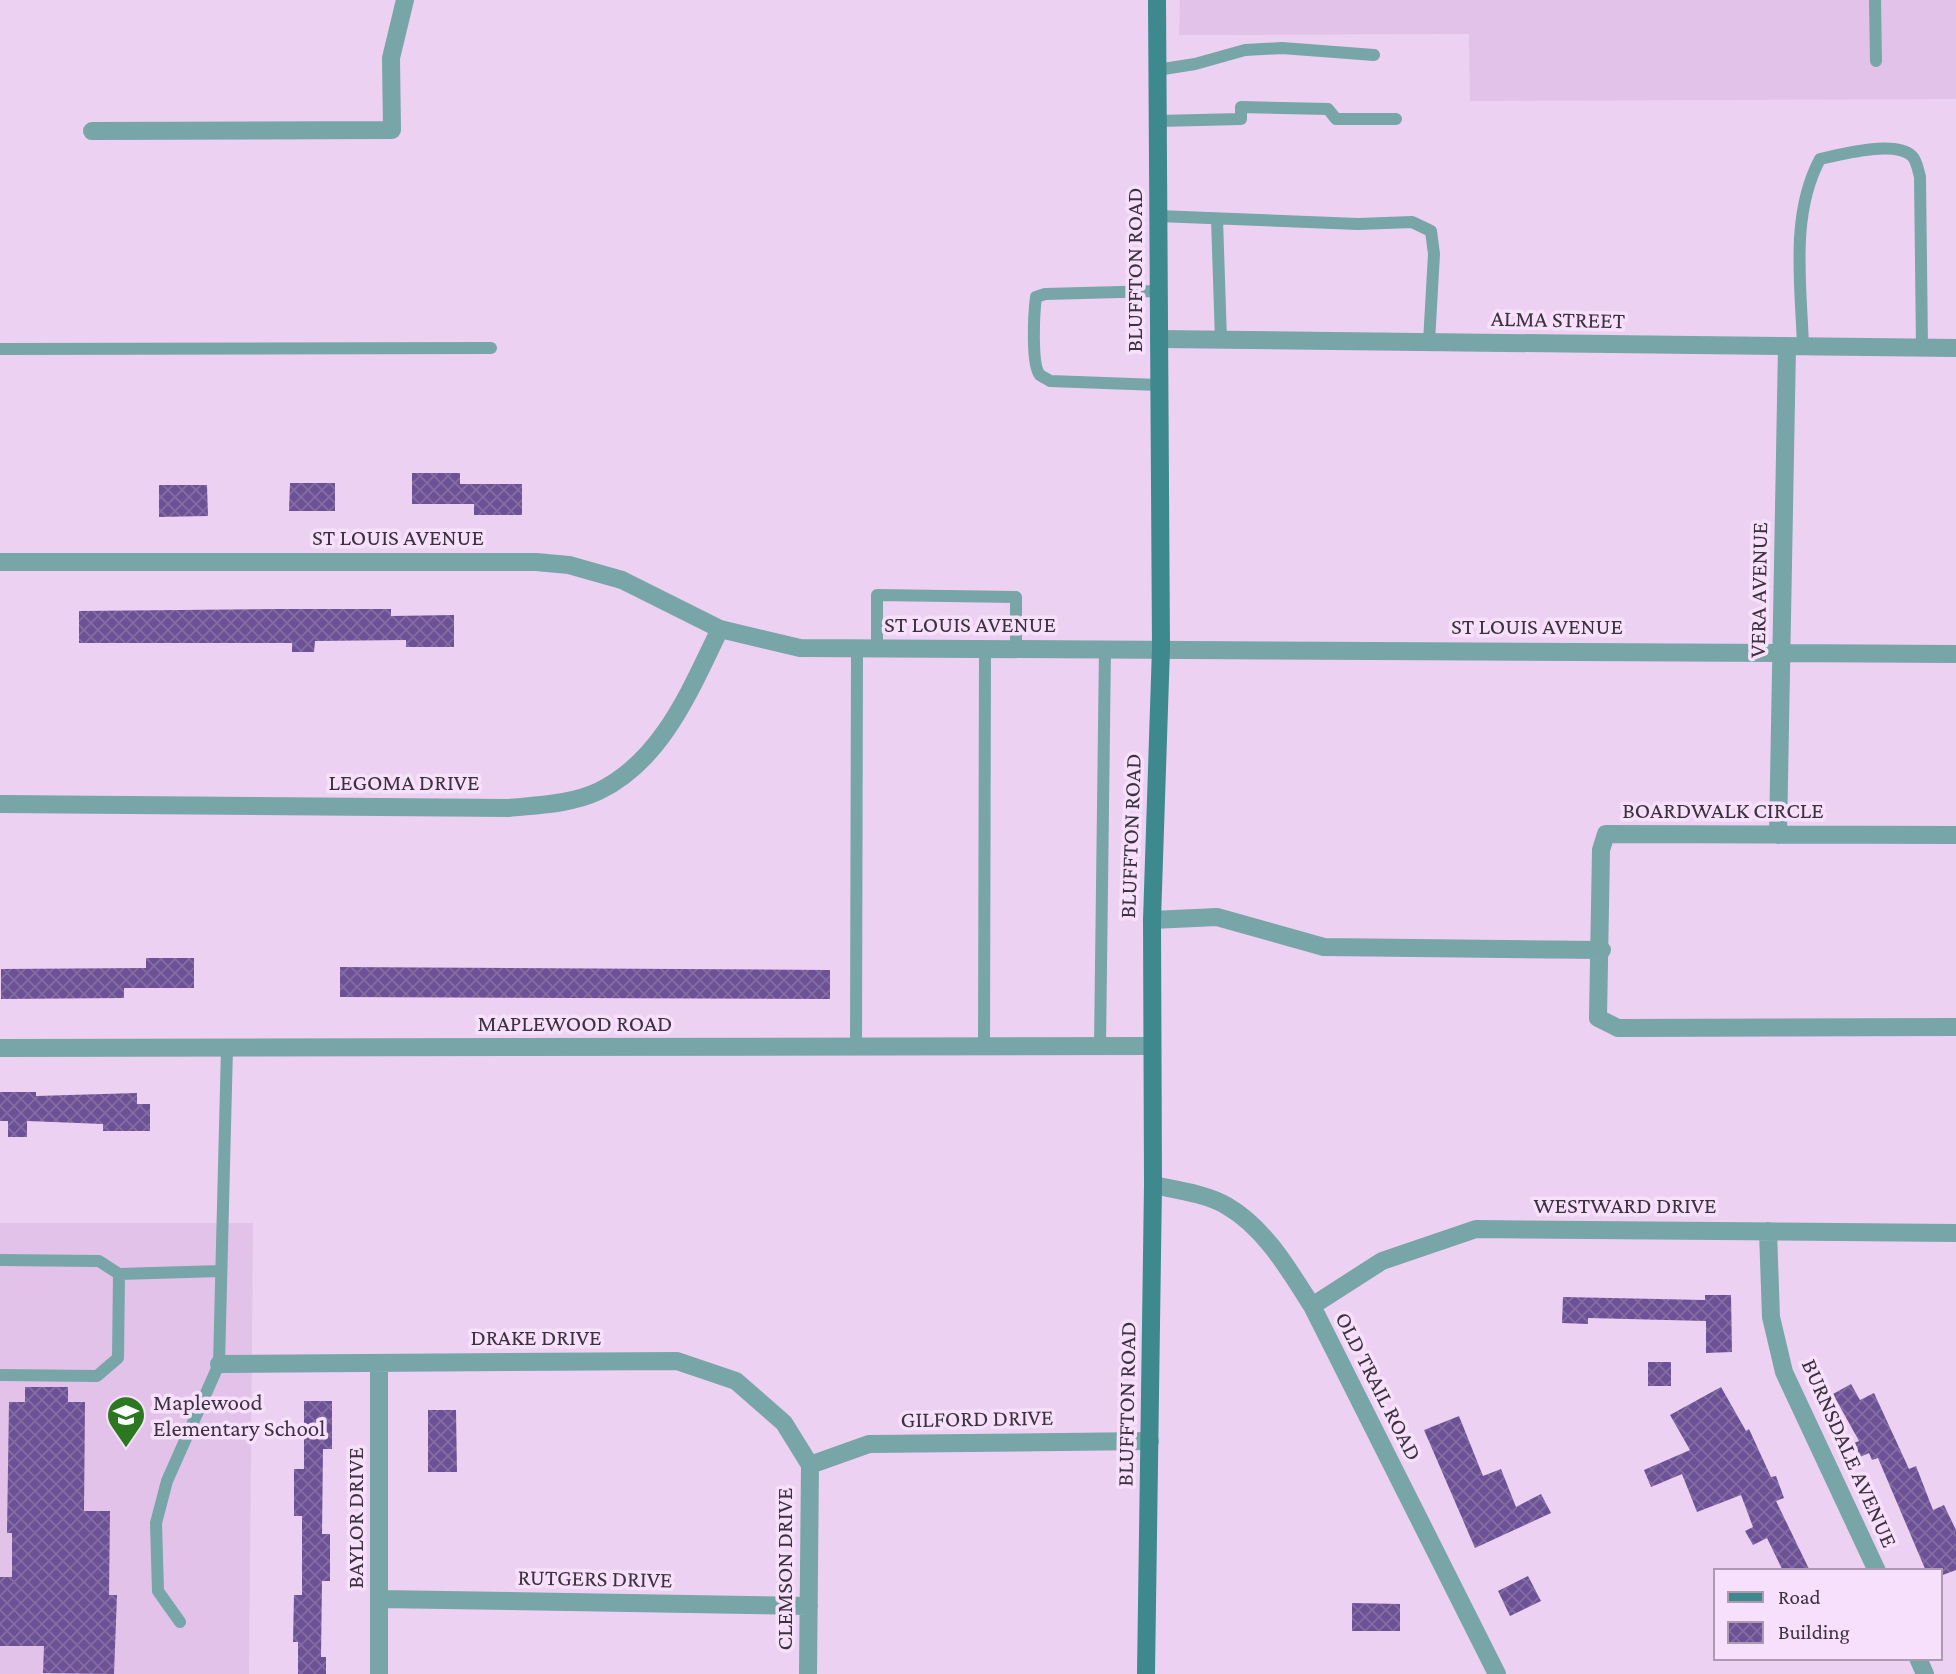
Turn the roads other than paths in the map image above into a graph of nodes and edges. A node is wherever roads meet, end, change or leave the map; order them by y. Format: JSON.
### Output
{"nodes":[{"id":1,"x":405,"y":0,"type":"edge"},
{"id":2,"x":1157,"y":0,"type":"edge"},
{"id":3,"x":1875,"y":0,"type":"edge"},
{"id":4,"x":1374,"y":55,"type":"dead end"},
{"id":5,"x":1876,"y":61,"type":"dead end"},
{"id":6,"x":1157,"y":70,"type":"junction"},
{"id":7,"x":1396,"y":120,"type":"dead end"},
{"id":8,"x":1157,"y":121,"type":"junction"},
{"id":9,"x":92,"y":131,"type":"dead end"},
{"id":10,"x":1158,"y":216,"type":"junction"},
{"id":11,"x":1217,"y":219,"type":"junction"},
{"id":12,"x":1158,"y":291,"type":"junction"},
{"id":13,"x":1159,"y":340,"type":"junction"},
{"id":14,"x":1221,"y":340,"type":"junction"},
{"id":15,"x":1429,"y":342,"type":"junction"},
{"id":16,"x":1795,"y":346,"type":"junction"},
{"id":17,"x":1922,"y":347,"type":"junction"},
{"id":18,"x":491,"y":348,"type":"dead end"},
{"id":19,"x":1956,"y":348,"type":"edge"},
{"id":20,"x":0,"y":349,"type":"edge"},
{"id":21,"x":1159,"y":385,"type":"junction"},
{"id":22,"x":0,"y":562,"type":"edge"},
{"id":23,"x":720,"y":629,"type":"junction"},
{"id":24,"x":857,"y":648,"type":"junction"},
{"id":25,"x":877,"y":648,"type":"junction"},
{"id":26,"x":985,"y":648,"type":"junction"},
{"id":27,"x":1016,"y":648,"type":"junction"},
{"id":28,"x":1105,"y":648,"type":"junction"},
{"id":29,"x":1161,"y":648,"type":"junction"},
{"id":30,"x":1781,"y":652,"type":"junction"},
{"id":31,"x":1956,"y":654,"type":"edge"},
{"id":32,"x":0,"y":804,"type":"edge"},
{"id":33,"x":1778,"y":835,"type":"junction"},
{"id":34,"x":1956,"y":835,"type":"edge"},
{"id":35,"x":1152,"y":920,"type":"junction"},
{"id":36,"x":1602,"y":950,"type":"junction"},
{"id":37,"x":1956,"y":1027,"type":"edge"},
{"id":38,"x":856,"y":1046,"type":"junction"},
{"id":39,"x":984,"y":1046,"type":"junction"},
{"id":40,"x":1100,"y":1046,"type":"junction"},
{"id":41,"x":1150,"y":1046,"type":"junction"},
{"id":42,"x":0,"y":1048,"type":"edge"},
{"id":43,"x":226,"y":1048,"type":"junction"},
{"id":44,"x":1153,"y":1185,"type":"junction"},
{"id":45,"x":1768,"y":1231,"type":"junction"},
{"id":46,"x":1956,"y":1233,"type":"edge"},
{"id":47,"x":0,"y":1260,"type":"edge"},
{"id":48,"x":221,"y":1271,"type":"junction"},
{"id":49,"x":119,"y":1274,"type":"junction"},
{"id":50,"x":1312,"y":1306,"type":"junction"},
{"id":51,"x":379,"y":1363,"type":"junction"},
{"id":52,"x":219,"y":1364,"type":"junction"},
{"id":53,"x":0,"y":1375,"type":"edge"},
{"id":54,"x":1150,"y":1441,"type":"junction"},
{"id":55,"x":810,"y":1465,"type":"junction"},
{"id":56,"x":1876,"y":1569,"type":"edge"},
{"id":57,"x":380,"y":1599,"type":"junction"},
{"id":58,"x":809,"y":1606,"type":"junction"},
{"id":59,"x":180,"y":1622,"type":"dead end"},
{"id":60,"x":379,"y":1674,"type":"edge"},
{"id":61,"x":808,"y":1674,"type":"edge"},
{"id":62,"x":1146,"y":1674,"type":"edge"},
{"id":63,"x":1497,"y":1674,"type":"edge"}],
"edges":[{"from":1,"to":9,"type":"street"},
{"from":2,"to":6,"type":"main road","name":"BLUFFTON ROAD"},
{"from":3,"to":5,"type":"lane"},
{"from":4,"to":6,"type":"lane"},
{"from":6,"to":8,"type":"main road","name":"BLUFFTON ROAD"},
{"from":7,"to":8,"type":"lane"},
{"from":8,"to":10,"type":"main road","name":"BLUFFTON ROAD"},
{"from":10,"to":11,"type":"lane"},
{"from":10,"to":12,"type":"main road","name":"BLUFFTON ROAD"},
{"from":11,"to":14,"type":"lane"},
{"from":11,"to":15,"type":"lane"},
{"from":12,"to":13,"type":"main road","name":"BLUFFTON ROAD"},
{"from":12,"to":21,"type":"lane"},
{"from":13,"to":14,"type":"street","name":"ALMA STREET"},
{"from":13,"to":21,"type":"main road","name":"BLUFFTON ROAD"},
{"from":14,"to":15,"type":"street","name":"ALMA STREET"},
{"from":15,"to":16,"type":"street","name":"ALMA STREET"},
{"from":16,"to":17,"type":"street","name":"ALMA STREET"},
{"from":16,"to":17,"type":"lane"},
{"from":16,"to":30,"type":"street","name":"VERA AVENUE"},
{"from":17,"to":19,"type":"street","name":"ALMA STREET"},
{"from":18,"to":20,"type":"lane"},
{"from":21,"to":29,"type":"main road","name":"BLUFFTON ROAD"},
{"from":22,"to":23,"type":"street","name":"ST LOUIS AVENUE"},
{"from":23,"to":24,"type":"street","name":"ST LOUIS AVENUE"},
{"from":23,"to":32,"type":"street","name":"LEGOMA DRIVE"},
{"from":24,"to":25,"type":"street","name":"ST LOUIS AVENUE"},
{"from":24,"to":38,"type":"lane"},
{"from":25,"to":26,"type":"street","name":"ST LOUIS AVENUE"},
{"from":25,"to":27,"type":"lane"},
{"from":26,"to":27,"type":"street","name":"ST LOUIS AVENUE"},
{"from":26,"to":39,"type":"lane"},
{"from":27,"to":28,"type":"street","name":"ST LOUIS AVENUE"},
{"from":28,"to":29,"type":"street","name":"ST LOUIS AVENUE"},
{"from":28,"to":40,"type":"lane"},
{"from":29,"to":30,"type":"street","name":"ST LOUIS AVENUE"},
{"from":29,"to":35,"type":"main road","name":"BLUFFTON ROAD"},
{"from":30,"to":31,"type":"street","name":"ST LOUIS AVENUE"},
{"from":30,"to":33,"type":"street","name":"VERA AVENUE"},
{"from":33,"to":34,"type":"street","name":"BOARDWALK CIRCLE"},
{"from":33,"to":36,"type":"street","name":"BOARDWALK CIRCLE"},
{"from":35,"to":36,"type":"street"},
{"from":35,"to":41,"type":"main road","name":"BLUFFTON ROAD"},
{"from":36,"to":37,"type":"street","name":"BOARDWALK CIRCLE"},
{"from":38,"to":39,"type":"street","name":"MAPLEWOOD ROAD"},
{"from":38,"to":43,"type":"street","name":"MAPLEWOOD ROAD"},
{"from":39,"to":40,"type":"street","name":"MAPLEWOOD ROAD"},
{"from":40,"to":41,"type":"street","name":"MAPLEWOOD ROAD"},
{"from":41,"to":44,"type":"main road","name":"BLUFFTON ROAD"},
{"from":42,"to":43,"type":"street","name":"MAPLEWOOD ROAD"},
{"from":43,"to":48,"type":"lane"},
{"from":44,"to":50,"type":"street","name":"OLD TRAIL ROAD"},
{"from":44,"to":54,"type":"main road","name":"BLUFFTON ROAD"},
{"from":45,"to":46,"type":"street","name":"WESTWARD DRIVE"},
{"from":45,"to":50,"type":"street","name":"WESTWARD DRIVE"},
{"from":45,"to":56,"type":"street","name":"BURNSDALE AVENUE"},
{"from":47,"to":49,"type":"lane"},
{"from":48,"to":49,"type":"lane"},
{"from":48,"to":52,"type":"lane"},
{"from":49,"to":53,"type":"lane"},
{"from":50,"to":63,"type":"street","name":"OLD TRAIL ROAD"},
{"from":51,"to":52,"type":"street","name":"DRAKE DRIVE"},
{"from":51,"to":55,"type":"street","name":"DRAKE DRIVE"},
{"from":51,"to":57,"type":"street","name":"BAYLOR DRIVE"},
{"from":52,"to":59,"type":"lane"},
{"from":54,"to":55,"type":"street","name":"GILFORD DRIVE"},
{"from":54,"to":62,"type":"main road","name":"BLUFFTON ROAD"},
{"from":55,"to":58,"type":"street","name":"CLEMSON DRIVE"},
{"from":57,"to":58,"type":"street","name":"RUTGERS DRIVE"},
{"from":57,"to":60,"type":"street","name":"BAYLOR DRIVE"},
{"from":58,"to":61,"type":"street","name":"CLEMSON DRIVE"}]}
